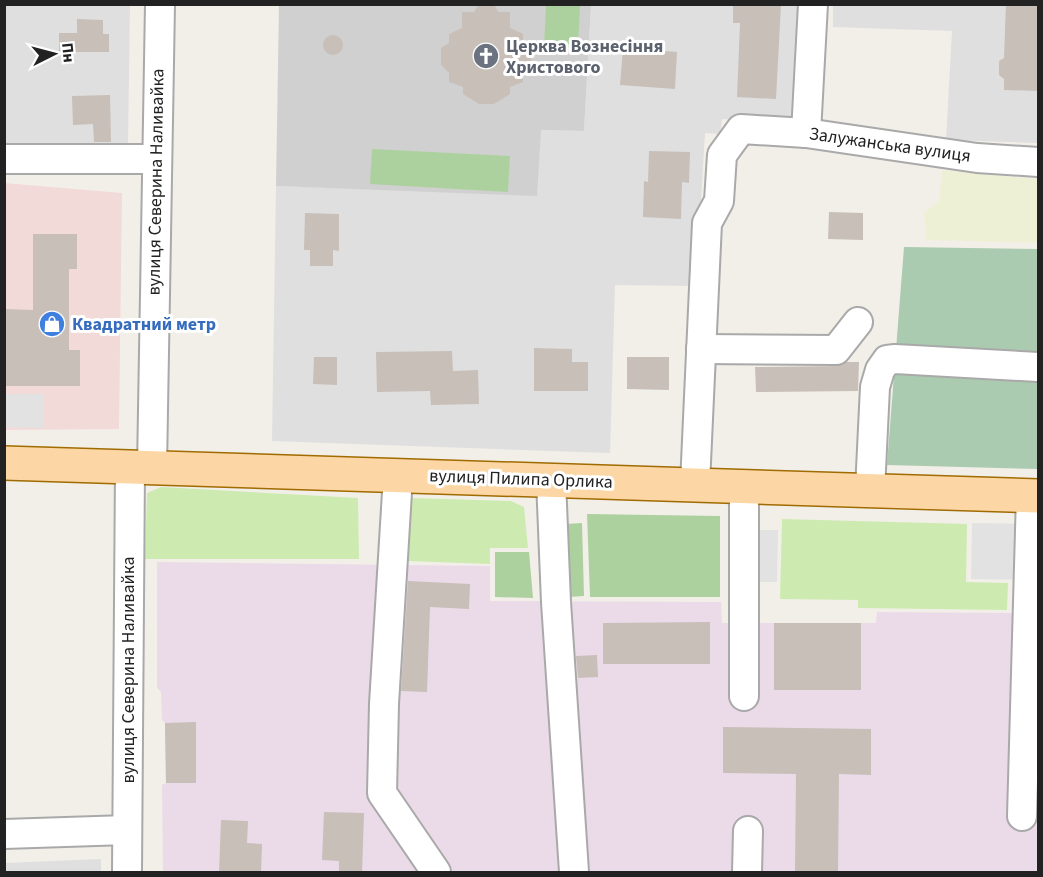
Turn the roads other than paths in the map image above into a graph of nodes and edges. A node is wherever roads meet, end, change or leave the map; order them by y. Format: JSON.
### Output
{"nodes":[{"id":1,"x":160,"y":4,"type":"edge"},
{"id":2,"x":813,"y":4,"type":"edge"},
{"id":3,"x":806,"y":133,"type":"junction"},
{"id":4,"x":4,"y":159,"type":"edge"},
{"id":5,"x":156,"y":159,"type":"junction"},
{"id":6,"x":1038,"y":162,"type":"edge"},
{"id":7,"x":858,"y":322,"type":"dead end"},
{"id":8,"x":701,"y":349,"type":"junction"},
{"id":9,"x":1038,"y":367,"type":"edge"},
{"id":10,"x":4,"y":463,"type":"edge"},
{"id":11,"x":141,"y":467,"type":"junction"},
{"id":12,"x":398,"y":476,"type":"junction"},
{"id":13,"x":551,"y":480,"type":"junction"},
{"id":14,"x":695,"y":484,"type":"junction"},
{"id":15,"x":744,"y":485,"type":"junction"},
{"id":16,"x":870,"y":490,"type":"junction"},
{"id":17,"x":1035,"y":495,"type":"edge"},
{"id":18,"x":744,"y":696,"type":"dead end"},
{"id":19,"x":1022,"y":816,"type":"dead end"},
{"id":20,"x":127,"y":830,"type":"junction"},
{"id":21,"x":748,"y":831,"type":"dead end"},
{"id":22,"x":4,"y":834,"type":"edge"},
{"id":23,"x":127,"y":873,"type":"edge"},
{"id":24,"x":436,"y":873,"type":"edge"},
{"id":25,"x":574,"y":873,"type":"edge"},
{"id":26,"x":747,"y":873,"type":"edge"}],
"edges":[{"from":1,"to":5,"type":"street","name":"вулиця Северина Наливайка"},
{"from":2,"to":3,"type":"street"},
{"from":3,"to":6,"type":"street","name":"Залужанська вулиця"},
{"from":3,"to":8,"type":"street","name":"Залужанська вулиця"},
{"from":4,"to":5,"type":"street"},
{"from":5,"to":11,"type":"street","name":"вулиця Северина Наливайка"},
{"from":7,"to":8,"type":"street"},
{"from":8,"to":14,"type":"street"},
{"from":9,"to":16,"type":"street"},
{"from":10,"to":11,"type":"main road","name":"вулиця Пилипа Орлика"},
{"from":11,"to":12,"type":"main road","name":"вулиця Пилипа Орлика"},
{"from":11,"to":20,"type":"street","name":"вулиця Северина Наливайка"},
{"from":12,"to":13,"type":"main road","name":"вулиця Пилипа Орлика"},
{"from":12,"to":24,"type":"street"},
{"from":13,"to":14,"type":"main road","name":"вулиця Пилипа Орлика"},
{"from":13,"to":25,"type":"street"},
{"from":14,"to":15,"type":"main road","name":"вулиця Пилипа Орлика"},
{"from":15,"to":16,"type":"main road","name":"вулиця Пилипа Орлика"},
{"from":15,"to":18,"type":"street"},
{"from":16,"to":17,"type":"main road","name":"вулиця Пилипа Орлика"},
{"from":17,"to":19,"type":"street"},
{"from":20,"to":22,"type":"street"},
{"from":20,"to":23,"type":"street","name":"вулиця Северина Наливайка"},
{"from":21,"to":26,"type":"street"}]}
